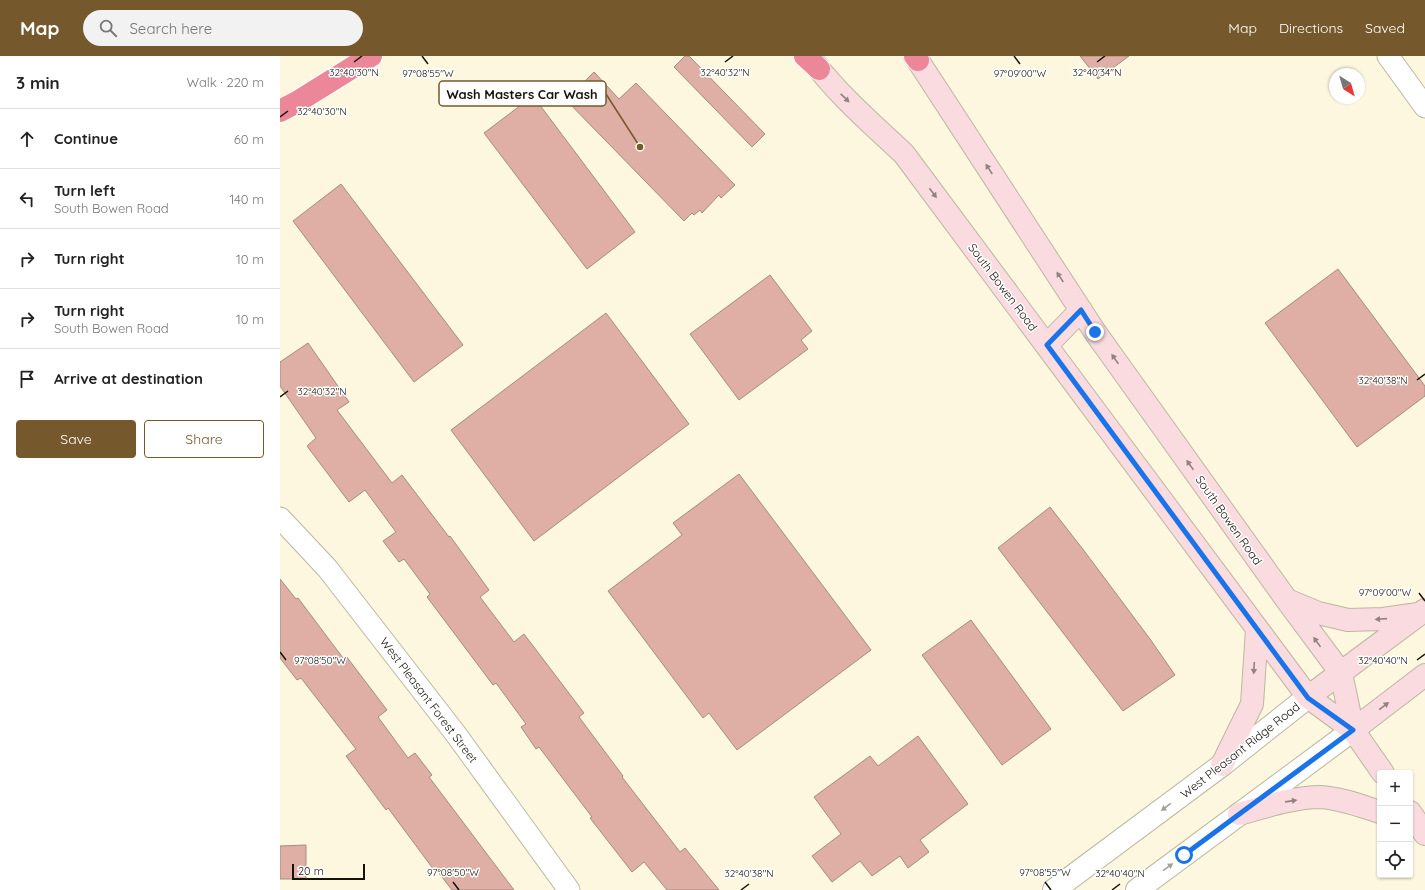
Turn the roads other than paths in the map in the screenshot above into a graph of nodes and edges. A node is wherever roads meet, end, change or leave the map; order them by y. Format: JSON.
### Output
{"nodes":[{"id":1,"x":371,"y":56,"type":"edge"},
{"id":2,"x":1388,"y":56,"type":"edge"},
{"id":3,"x":916,"y":57,"type":"edge"},
{"id":4,"x":811,"y":60,"type":"edge"},
{"id":5,"x":1425,"y":107,"type":"edge"},
{"id":6,"x":280,"y":111,"type":"edge"},
{"id":7,"x":1081,"y":310,"type":"junction"},
{"id":8,"x":1047,"y":345,"type":"junction"},
{"id":9,"x":280,"y":518,"type":"edge"},
{"id":10,"x":1286,"y":599,"type":"junction"},
{"id":11,"x":1422,"y":612,"type":"edge"},
{"id":12,"x":1257,"y":629,"type":"junction"},
{"id":13,"x":1341,"y":673,"type":"junction"},
{"id":14,"x":1425,"y":675,"type":"edge"},
{"id":15,"x":1308,"y":698,"type":"junction"},
{"id":16,"x":1353,"y":730,"type":"junction"},
{"id":17,"x":1222,"y":765,"type":"junction"},
{"id":18,"x":1381,"y":770,"type":"edge"},
{"id":19,"x":1377,"y":811,"type":"edge"},
{"id":20,"x":1240,"y":814,"type":"junction"},
{"id":21,"x":1064,"y":887,"type":"edge"},
{"id":22,"x":568,"y":890,"type":"edge"},
{"id":23,"x":1136,"y":890,"type":"edge"}],
"edges":[{"from":1,"to":6,"type":"highway"},
{"from":2,"to":5,"type":"street"},
{"from":7,"to":3,"type":"main road","name":"South Bowen Road","one_way":true},
{"from":4,"to":8,"type":"main road","name":"South Bowen Road","one_way":true},
{"from":7,"to":8,"type":"main road"},
{"from":10,"to":7,"type":"main road","name":"South Bowen Road","one_way":true},
{"from":8,"to":12,"type":"main road","name":"South Bowen Road"},
{"from":9,"to":22,"type":"street","name":"West Pleasant Forest Street"},
{"from":11,"to":10,"type":"main road","one_way":true},
{"from":13,"to":10,"type":"main road","name":"South Bowen Road","one_way":true},
{"from":11,"to":13,"type":"main road","name":"West Pleasant Ridge Road"},
{"from":12,"to":15,"type":"main road","name":"South Bowen Road"},
{"from":12,"to":17,"type":"main road","one_way":true},
{"from":13,"to":15,"type":"main road","name":"West Pleasant Ridge Road"},
{"from":13,"to":16,"type":"main road","name":"South Bowen Road"},
{"from":16,"to":14,"type":"main road","one_way":true},
{"from":15,"to":16,"type":"main road","name":"South Bowen Road"},
{"from":15,"to":17,"type":"street","name":"West Pleasant Ridge Road"},
{"from":16,"to":18,"type":"main road","name":"South Bowen Road"},
{"from":16,"to":20,"type":"street"},
{"from":17,"to":21,"type":"street","name":"West Pleasant Ridge Road","one_way":true},
{"from":20,"to":19,"type":"main road","one_way":true},
{"from":23,"to":20,"type":"street","one_way":true}]}
